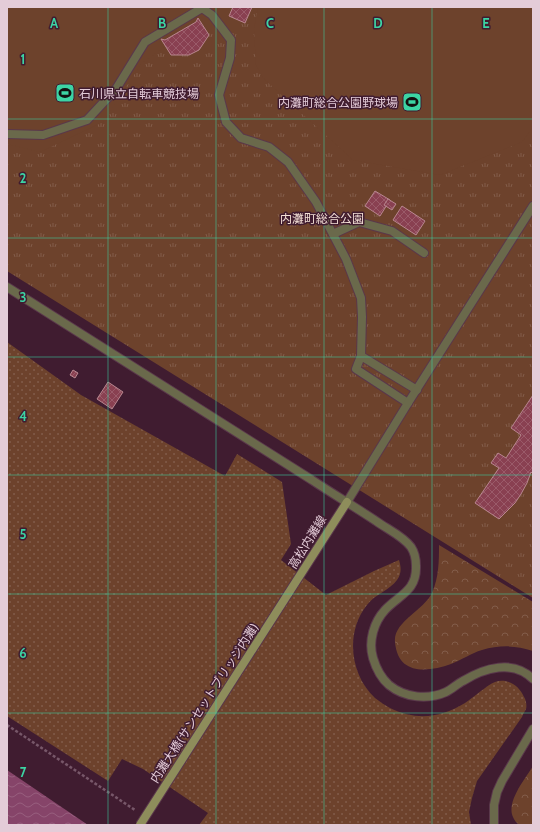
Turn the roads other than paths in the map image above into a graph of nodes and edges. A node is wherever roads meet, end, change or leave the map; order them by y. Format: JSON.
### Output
{"nodes":[{"id":1,"x":202,"y":8,"type":"edge"},
{"id":2,"x":7,"y":134,"type":"edge"},
{"id":3,"x":533,"y":206,"type":"edge"},
{"id":4,"x":333,"y":234,"type":"junction"},
{"id":5,"x":424,"y":253,"type":"dead end"},
{"id":6,"x":7,"y":287,"type":"edge"},
{"id":7,"x":361,"y":356,"type":"junction"},
{"id":8,"x":417,"y":390,"type":"junction"},
{"id":9,"x":408,"y":403,"type":"junction"},
{"id":10,"x":347,"y":502,"type":"junction"},
{"id":11,"x":288,"y":594,"type":"joint"},
{"id":12,"x":533,"y":679,"type":"edge"},
{"id":13,"x":533,"y":729,"type":"edge"},
{"id":14,"x":140,"y":825,"type":"edge"},
{"id":15,"x":494,"y":825,"type":"edge"}],
"edges":[{"from":1,"to":2,"type":"street"},
{"from":1,"to":4,"type":"street"},
{"from":3,"to":8,"type":"street"},
{"from":4,"to":5,"type":"street"},
{"from":4,"to":7,"type":"street"},
{"from":6,"to":10,"type":"street"},
{"from":7,"to":8,"type":"street"},
{"from":7,"to":9,"type":"street"},
{"from":8,"to":9,"type":"street"},
{"from":9,"to":10,"type":"street"},
{"from":10,"to":11,"type":"main road","name":"高松内灘線"},
{"from":10,"to":12,"type":"street"},
{"from":11,"to":14,"type":"main road","name":"内灘大橋(サンセットブリッジ内灘)","bridge":true},
{"from":13,"to":15,"type":"street"}]}
